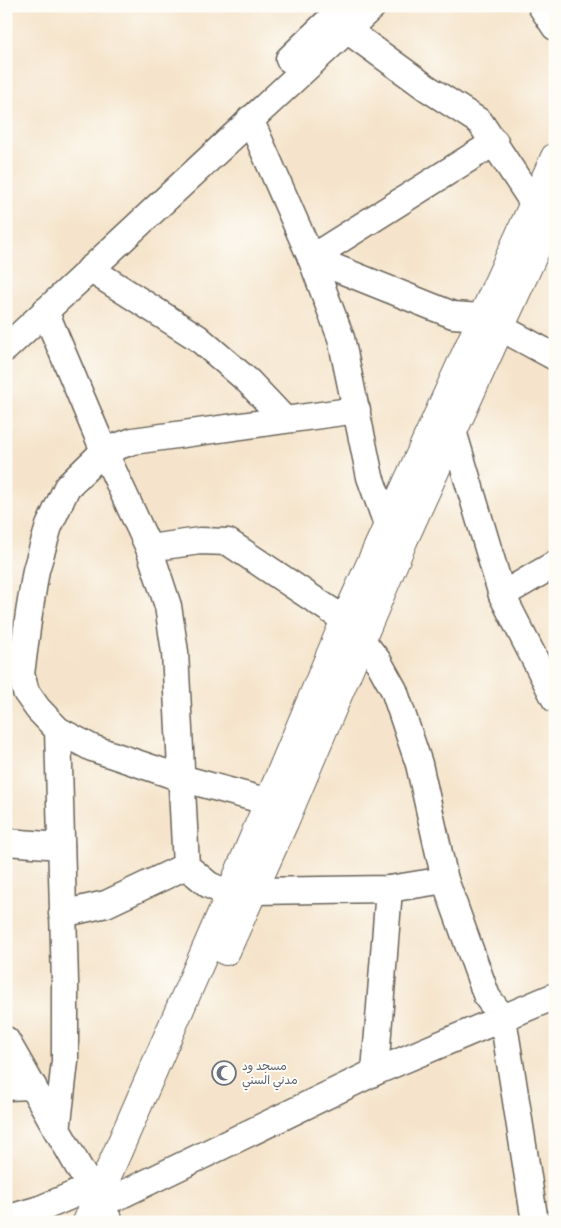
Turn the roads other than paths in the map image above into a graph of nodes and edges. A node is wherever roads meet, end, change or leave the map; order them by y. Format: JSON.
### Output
{"nodes":[{"id":1,"x":373,"y":6,"type":"edge"},
{"id":2,"x":541,"y":6,"type":"edge"},
{"id":3,"x":346,"y":18,"type":"edge"},
{"id":4,"x":555,"y":27,"type":"edge"},
{"id":5,"x":250,"y":119,"type":"junction"},
{"id":6,"x":495,"y":142,"type":"junction"},
{"id":7,"x":555,"y":157,"type":"edge"},
{"id":8,"x":544,"y":205,"type":"edge"},
{"id":9,"x":311,"y":258,"type":"junction"},
{"id":10,"x":90,"y":269,"type":"junction"},
{"id":11,"x":45,"y":311,"type":"junction"},
{"id":12,"x":491,"y":322,"type":"junction"},
{"id":13,"x":6,"y":324,"type":"edge"},
{"id":14,"x":6,"y":348,"type":"edge"},
{"id":15,"x":555,"y":357,"type":"edge"},
{"id":16,"x":357,"y":410,"type":"junction"},
{"id":17,"x":284,"y":420,"type":"junction"},
{"id":18,"x":452,"y":431,"type":"junction"},
{"id":19,"x":104,"y":451,"type":"junction"},
{"id":20,"x":388,"y":527,"type":"junction"},
{"id":21,"x":149,"y":548,"type":"junction"},
{"id":22,"x":555,"y":564,"type":"edge"},
{"id":23,"x":502,"y":595,"type":"junction"},
{"id":24,"x":353,"y":629,"type":"junction"},
{"id":25,"x":544,"y":658,"type":"edge"},
{"id":26,"x":14,"y":673,"type":"edge"},
{"id":27,"x":555,"y":698,"type":"edge"},
{"id":28,"x":58,"y":730,"type":"junction"},
{"id":29,"x":181,"y":778,"type":"junction"},
{"id":30,"x":269,"y":802,"type":"junction"},
{"id":31,"x":6,"y":842,"type":"edge"},
{"id":32,"x":61,"y":846,"type":"junction"},
{"id":33,"x":186,"y":866,"type":"junction"},
{"id":34,"x":445,"y":880,"type":"junction"},
{"id":35,"x":389,"y":889,"type":"junction"},
{"id":36,"x":242,"y":892,"type":"junction"},
{"id":37,"x":62,"y":914,"type":"junction"},
{"id":38,"x":555,"y":996,"type":"edge"},
{"id":39,"x":503,"y":1018,"type":"junction"},
{"id":40,"x":6,"y":1040,"type":"edge"},
{"id":41,"x":375,"y":1072,"type":"junction"},
{"id":42,"x":33,"y":1086,"type":"junction"},
{"id":43,"x":6,"y":1087,"type":"edge"},
{"id":44,"x":57,"y":1130,"type":"junction"},
{"id":45,"x":102,"y":1210,"type":"edge"},
{"id":46,"x":6,"y":1219,"type":"edge"},
{"id":47,"x":541,"y":1221,"type":"edge"}],
"edges":[{"from":1,"to":3,"type":"street"},
{"from":2,"to":4,"type":"street"},
{"from":3,"to":5,"type":"street"},
{"from":3,"to":6,"type":"street"},
{"from":3,"to":13,"type":"street"},
{"from":5,"to":9,"type":"street"},
{"from":5,"to":10,"type":"street"},
{"from":6,"to":8,"type":"street"},
{"from":6,"to":9,"type":"street"},
{"from":7,"to":8,"type":"main road"},
{"from":8,"to":12,"type":"main road"},
{"from":9,"to":12,"type":"street"},
{"from":9,"to":16,"type":"street"},
{"from":10,"to":11,"type":"street"},
{"from":10,"to":17,"type":"street"},
{"from":11,"to":14,"type":"street"},
{"from":11,"to":19,"type":"street"},
{"from":12,"to":15,"type":"street"},
{"from":12,"to":18,"type":"main road"},
{"from":12,"to":20,"type":"main road"},
{"from":16,"to":17,"type":"street"},
{"from":16,"to":20,"type":"street"},
{"from":17,"to":19,"type":"street"},
{"from":18,"to":23,"type":"street"},
{"from":18,"to":24,"type":"main road"},
{"from":19,"to":21,"type":"street"},
{"from":19,"to":26,"type":"street"},
{"from":20,"to":24,"type":"main road"},
{"from":21,"to":24,"type":"street"},
{"from":21,"to":29,"type":"street"},
{"from":22,"to":23,"type":"street"},
{"from":23,"to":25,"type":"street"},
{"from":24,"to":30,"type":"main road"},
{"from":24,"to":34,"type":"street"},
{"from":24,"to":36,"type":"main road"},
{"from":25,"to":27,"type":"street"},
{"from":26,"to":28,"type":"street"},
{"from":28,"to":29,"type":"street"},
{"from":28,"to":32,"type":"street"},
{"from":29,"to":30,"type":"street"},
{"from":29,"to":33,"type":"street"},
{"from":30,"to":36,"type":"main road"},
{"from":31,"to":32,"type":"street"},
{"from":32,"to":37,"type":"street"},
{"from":33,"to":36,"type":"street"},
{"from":33,"to":37,"type":"street"},
{"from":34,"to":35,"type":"street"},
{"from":34,"to":39,"type":"street"},
{"from":35,"to":36,"type":"street"},
{"from":35,"to":41,"type":"street"},
{"from":36,"to":45,"type":"main road"},
{"from":37,"to":44,"type":"street"},
{"from":38,"to":39,"type":"street"},
{"from":39,"to":41,"type":"street"},
{"from":39,"to":47,"type":"street"},
{"from":40,"to":42,"type":"street"},
{"from":41,"to":45,"type":"street"},
{"from":42,"to":43,"type":"street"},
{"from":42,"to":44,"type":"street"},
{"from":44,"to":45,"type":"street"},
{"from":45,"to":46,"type":"street"}]}
